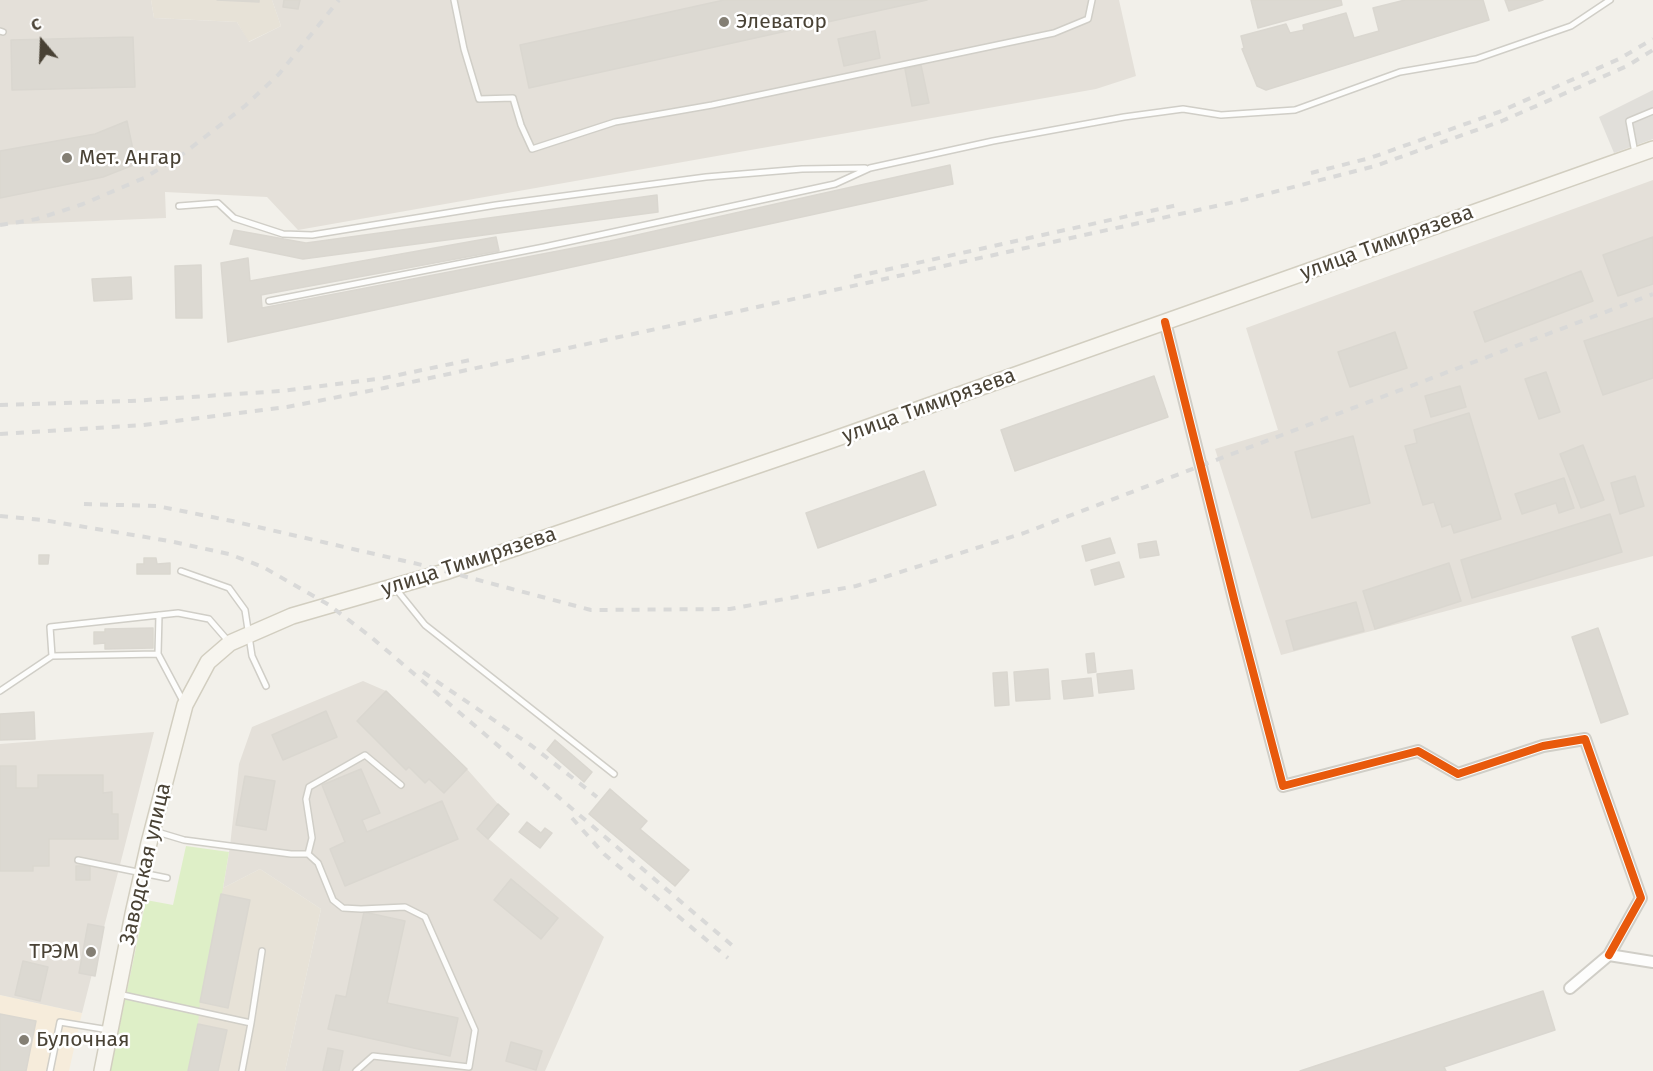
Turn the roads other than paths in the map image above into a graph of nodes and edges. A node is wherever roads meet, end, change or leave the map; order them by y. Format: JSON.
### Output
{"nodes":[{"id":1,"x":454,"y":0,"type":"edge"},
{"id":2,"x":1092,"y":0,"type":"edge"},
{"id":3,"x":1610,"y":0,"type":"edge"},
{"id":4,"x":1653,"y":111,"type":"edge"},
{"id":5,"x":1653,"y":149,"type":"edge"},
{"id":6,"x":1636,"y":155,"type":"junction"},
{"id":7,"x":870,"y":168,"type":"junction"},
{"id":8,"x":179,"y":206,"type":"dead end"},
{"id":9,"x":269,"y":301,"type":"dead end"},
{"id":10,"x":1166,"y":322,"type":"junction"},
{"id":11,"x":180,"y":571,"type":"dead end"},
{"id":12,"x":394,"y":586,"type":"junction"},
{"id":13,"x":159,"y":615,"type":"junction"},
{"id":14,"x":248,"y":634,"type":"junction"},
{"id":15,"x":230,"y":643,"type":"junction"},
{"id":16,"x":158,"y":654,"type":"junction"},
{"id":17,"x":52,"y":656,"type":"junction"},
{"id":18,"x":208,"y":662,"type":"joint"},
{"id":19,"x":266,"y":686,"type":"dead end"},
{"id":20,"x":0,"y":691,"type":"edge"},
{"id":21,"x":185,"y":705,"type":"junction"},
{"id":22,"x":614,"y":774,"type":"dead end"},
{"id":23,"x":401,"y":785,"type":"dead end"},
{"id":24,"x":152,"y":831,"type":"junction"},
{"id":25,"x":308,"y":854,"type":"junction"},
{"id":26,"x":78,"y":860,"type":"dead end"},
{"id":27,"x":143,"y":872,"type":"junction"},
{"id":28,"x":166,"y":878,"type":"dead end"},
{"id":29,"x":262,"y":951,"type":"dead end"},
{"id":30,"x":1609,"y":955,"type":"junction"},
{"id":31,"x":1653,"y":962,"type":"edge"},
{"id":32,"x":1570,"y":988,"type":"dead end"},
{"id":33,"x":117,"y":994,"type":"junction"},
{"id":34,"x":251,"y":1023,"type":"junction"},
{"id":35,"x":110,"y":1030,"type":"junction"},
{"id":36,"x":50,"y":1071,"type":"edge"},
{"id":37,"x":102,"y":1071,"type":"edge"},
{"id":38,"x":242,"y":1071,"type":"edge"},
{"id":39,"x":356,"y":1071,"type":"edge"}],
"edges":[{"from":1,"to":2,"type":"lane"},
{"from":3,"to":7,"type":"lane"},
{"from":4,"to":6,"type":"lane"},
{"from":5,"to":6,"type":"main road","name":"улица Тимирязева"},
{"from":6,"to":10,"type":"main road","name":"улица Тимирязева"},
{"from":7,"to":8,"type":"lane"},
{"from":7,"to":9,"type":"lane"},
{"from":10,"to":12,"type":"main road","name":"улица Тимирязева"},
{"from":10,"to":30,"type":"street"},
{"from":11,"to":14,"type":"lane"},
{"from":12,"to":14,"type":"main road","name":"улица Тимирязева"},
{"from":12,"to":22,"type":"lane"},
{"from":13,"to":15,"type":"lane"},
{"from":13,"to":16,"type":"lane"},
{"from":13,"to":17,"type":"lane"},
{"from":14,"to":15,"type":"main road","name":"улица Тимирязева"},
{"from":14,"to":19,"type":"lane"},
{"from":15,"to":18,"type":"main road","name":"улица Тимирязева"},
{"from":16,"to":17,"type":"lane"},
{"from":16,"to":21,"type":"lane"},
{"from":17,"to":20,"type":"lane"},
{"from":18,"to":21,"type":"main road","name":"Заводская улица"},
{"from":21,"to":24,"type":"main road","name":"Заводская улица"},
{"from":23,"to":25,"type":"lane"},
{"from":24,"to":25,"type":"lane"},
{"from":24,"to":27,"type":"main road","name":"Заводская улица"},
{"from":25,"to":39,"type":"lane"},
{"from":26,"to":27,"type":"lane"},
{"from":27,"to":28,"type":"lane"},
{"from":27,"to":33,"type":"main road","name":"Заводская улица"},
{"from":29,"to":34,"type":"lane"},
{"from":30,"to":31,"type":"street"},
{"from":30,"to":32,"type":"street"},
{"from":33,"to":34,"type":"lane"},
{"from":33,"to":35,"type":"main road","name":"Заводская улица"},
{"from":34,"to":38,"type":"lane"},
{"from":35,"to":36,"type":"lane"},
{"from":35,"to":37,"type":"main road","name":"Заводская улица"}]}
